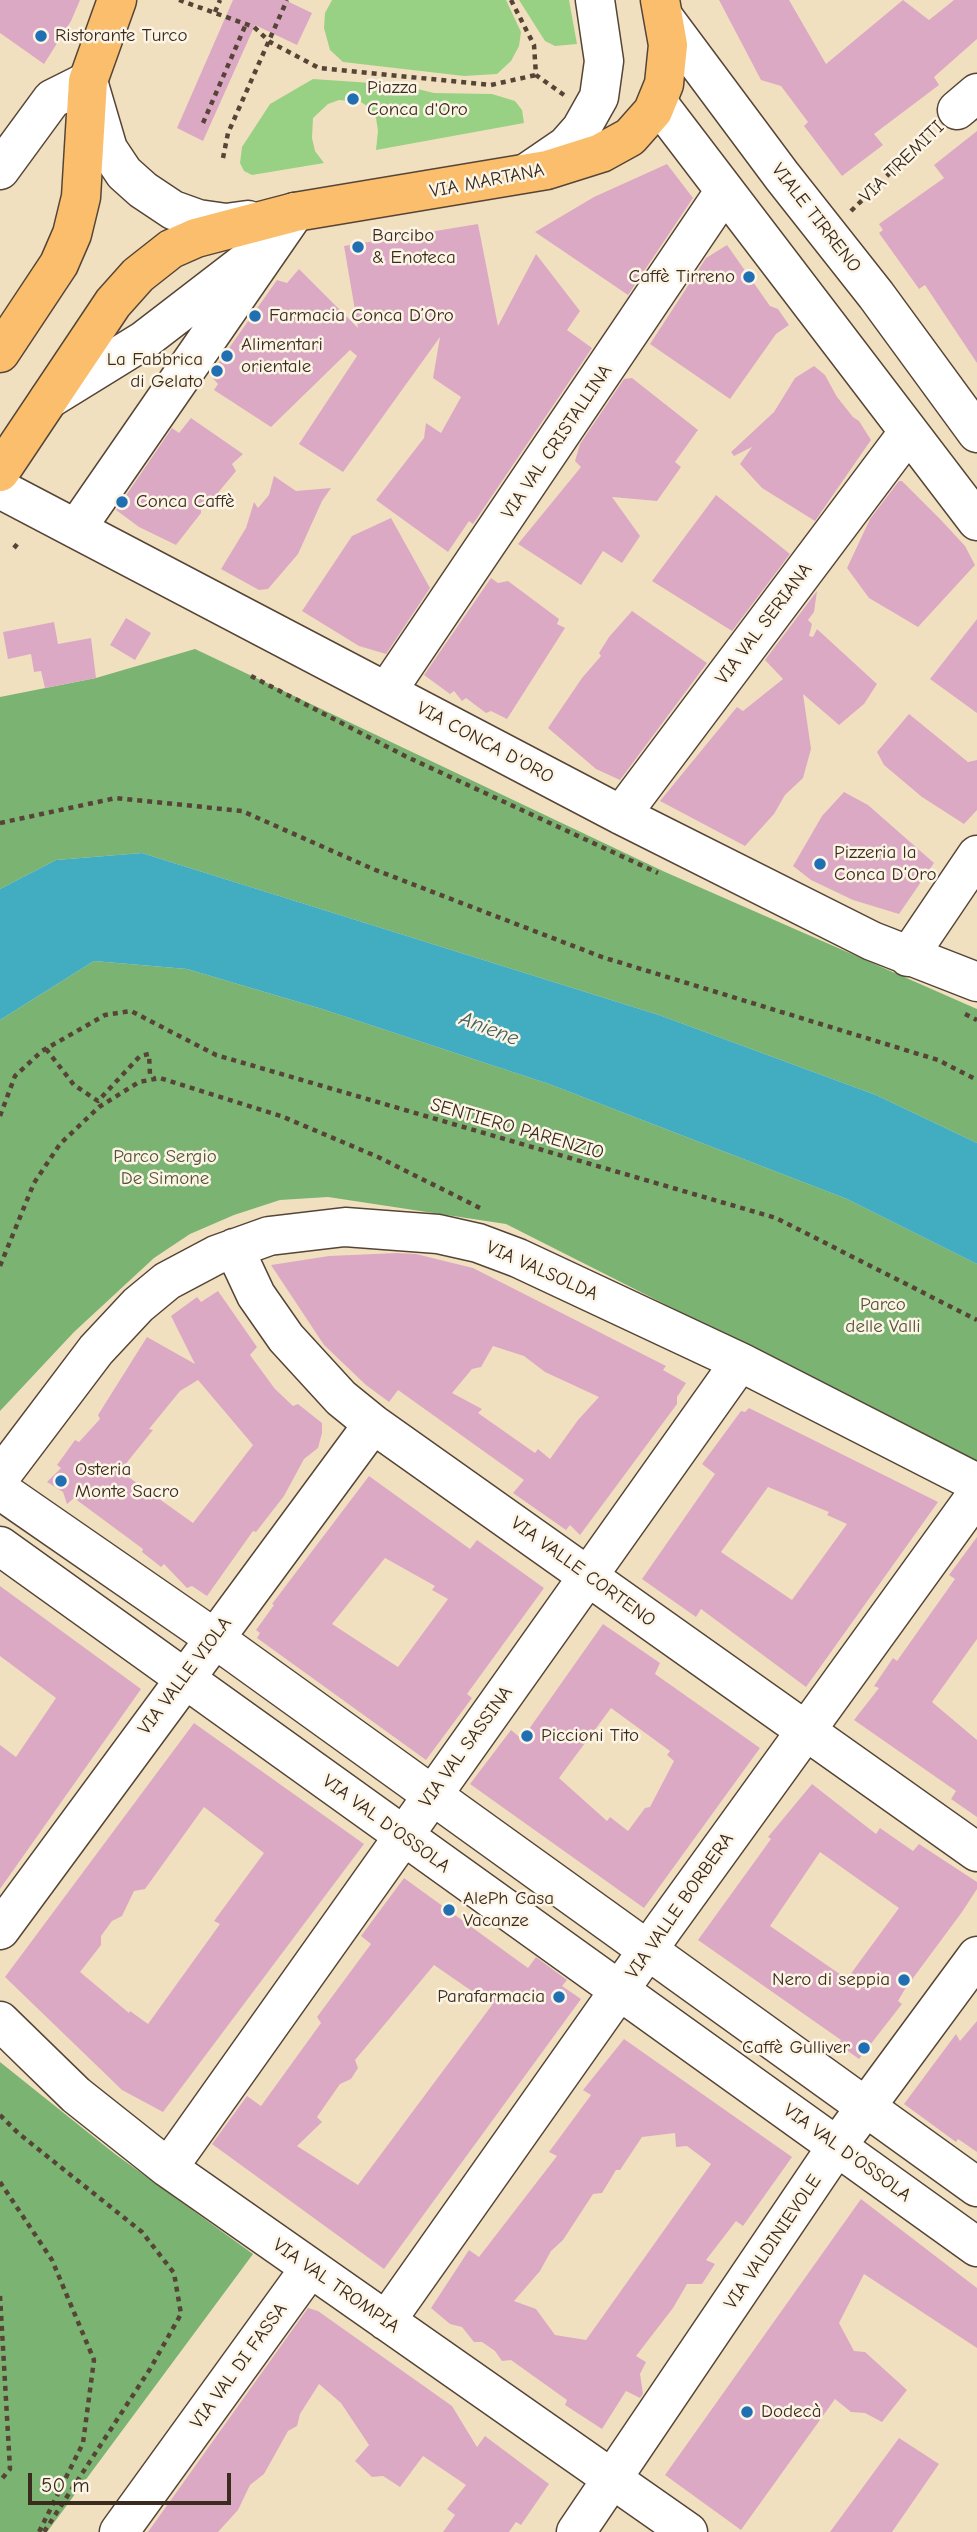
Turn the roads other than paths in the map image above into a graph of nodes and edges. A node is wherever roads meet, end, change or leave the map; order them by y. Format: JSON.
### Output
{"nodes":[{"id":1,"x":117,"y":0,"type":"edge"},
{"id":2,"x":594,"y":0,"type":"edge"},
{"id":3,"x":662,"y":9,"type":"edge"},
{"id":4,"x":88,"y":81,"type":"junction"},
{"id":5,"x":658,"y":103,"type":"junction"},
{"id":6,"x":0,"y":170,"type":"edge"},
{"id":7,"x":524,"y":175,"type":"junction"},
{"id":8,"x":724,"y":192,"type":"junction"},
{"id":9,"x":295,"y":212,"type":"junction"},
{"id":10,"x":0,"y":353,"type":"edge"},
{"id":11,"x":49,"y":399,"type":"junction"},
{"id":12,"x":977,"y":433,"type":"edge"},
{"id":13,"x":907,"y":434,"type":"junction"},
{"id":14,"x":0,"y":472,"type":"edge"},
{"id":15,"x":0,"y":489,"type":"edge"},
{"id":16,"x":977,"y":521,"type":"edge"},
{"id":17,"x":76,"y":529,"type":"junction"},
{"id":18,"x":387,"y":691,"type":"junction"},
{"id":19,"x":621,"y":815,"type":"junction"},
{"id":20,"x":977,"y":855,"type":"edge"},
{"id":21,"x":908,"y":957,"type":"junction"},
{"id":22,"x":965,"y":996,"type":"edge"},
{"id":23,"x":234,"y":1248,"type":"junction"},
{"id":24,"x":740,"y":1362,"type":"junction"},
{"id":25,"x":373,"y":1424,"type":"junction"},
{"id":26,"x":0,"y":1477,"type":"edge"},
{"id":27,"x":977,"y":1483,"type":"edge"},
{"id":28,"x":0,"y":1490,"type":"edge"},
{"id":29,"x":977,"y":1494,"type":"edge"},
{"id":30,"x":0,"y":1546,"type":"edge"},
{"id":31,"x":589,"y":1576,"type":"junction"},
{"id":32,"x":214,"y":1638,"type":"junction"},
{"id":33,"x":183,"y":1678,"type":"junction"},
{"id":34,"x":806,"y":1731,"type":"junction"},
{"id":35,"x":430,"y":1796,"type":"junction"},
{"id":36,"x":403,"y":1836,"type":"junction"},
{"id":37,"x":977,"y":1852,"type":"edge"},
{"id":38,"x":0,"y":1930,"type":"edge"},
{"id":39,"x":648,"y":1951,"type":"junction"},
{"id":40,"x":977,"y":1956,"type":"edge"},
{"id":41,"x":621,"y":1991,"type":"junction"},
{"id":42,"x":0,"y":2021,"type":"edge"},
{"id":43,"x":865,"y":2106,"type":"junction"},
{"id":44,"x":837,"y":2146,"type":"junction"},
{"id":45,"x":168,"y":2168,"type":"junction"},
{"id":46,"x":977,"y":2187,"type":"edge"},
{"id":47,"x":977,"y":2247,"type":"edge"},
{"id":48,"x":310,"y":2268,"type":"junction"},
{"id":49,"x":386,"y":2321,"type":"junction"},
{"id":50,"x":614,"y":2480,"type":"junction"},
{"id":51,"x":119,"y":2532,"type":"edge"},
{"id":52,"x":576,"y":2532,"type":"edge"},
{"id":53,"x":688,"y":2532,"type":"edge"}],
"edges":[{"from":1,"to":4,"type":"main road"},
{"from":2,"to":7,"type":"street"},
{"from":3,"to":5,"type":"main road"},
{"from":3,"to":12,"type":"street","name":"VIALE TIRRENO"},
{"from":4,"to":6,"type":"street"},
{"from":4,"to":9,"type":"street"},
{"from":4,"to":10,"type":"main road"},
{"from":5,"to":7,"type":"main road","name":"VIA MARTANA"},
{"from":5,"to":8,"type":"street"},
{"from":7,"to":9,"type":"main road","name":"VIA MARTANA"},
{"from":8,"to":13,"type":"street"},
{"from":8,"to":18,"type":"street","name":"VIA VAL CRISTALLINA"},
{"from":9,"to":11,"type":"street"},
{"from":9,"to":11,"type":"main road"},
{"from":9,"to":17,"type":"street"},
{"from":11,"to":14,"type":"main road"},
{"from":13,"to":16,"type":"street"},
{"from":13,"to":19,"type":"street","name":"VIA VAL SERIANA"},
{"from":15,"to":17,"type":"street","name":"VIA CONCA D'ORO"},
{"from":17,"to":18,"type":"street","name":"VIA CONCA D'ORO"},
{"from":18,"to":19,"type":"street","name":"VIA CONCA D'ORO"},
{"from":19,"to":21,"type":"street","name":"VIA CONCA D'ORO"},
{"from":20,"to":21,"type":"street"},
{"from":21,"to":22,"type":"street","name":"VIA CONCA D'ORO"},
{"from":23,"to":24,"type":"street","name":"VIA VALSOLDA"},
{"from":23,"to":25,"type":"street","name":"VIA VALLE CORTENO"},
{"from":23,"to":26,"type":"street","name":"VIA VALSOLDA"},
{"from":24,"to":27,"type":"street","name":"VIA VALSOLDA"},
{"from":24,"to":31,"type":"street","name":"VIA VAL SASSINA"},
{"from":25,"to":31,"type":"street","name":"VIA VALLE CORTENO"},
{"from":25,"to":32,"type":"street","name":"VIA VALLE VIOLA"},
{"from":28,"to":32,"type":"street"},
{"from":29,"to":34,"type":"street","name":"VIA VALLE BORBERA"},
{"from":30,"to":33,"type":"street","name":"VIA VAL D'OSSOLA"},
{"from":31,"to":34,"type":"street","name":"VIA VALLE CORTENO"},
{"from":31,"to":35,"type":"street","name":"VIA VAL SASSINA"},
{"from":32,"to":33,"type":"street","name":"VIA VALLE VIOLA"},
{"from":32,"to":35,"type":"street"},
{"from":33,"to":36,"type":"street","name":"VIA VAL D'OSSOLA"},
{"from":33,"to":38,"type":"street","name":"VIA VALLE VIOLA"},
{"from":34,"to":37,"type":"street","name":"VIA VALLE CORTENO"},
{"from":34,"to":39,"type":"street","name":"VIA VALLE BORBERA"},
{"from":35,"to":36,"type":"street","name":"VIA VAL SASSINA"},
{"from":35,"to":39,"type":"street"},
{"from":36,"to":41,"type":"street","name":"VIA VAL D'OSSOLA"},
{"from":36,"to":45,"type":"street","name":"VIA VAL SASSINA"},
{"from":39,"to":41,"type":"street","name":"VIA VALLE BORBERA"},
{"from":39,"to":43,"type":"street"},
{"from":40,"to":43,"type":"street","name":"VIA VALDINIEVOLE"},
{"from":41,"to":44,"type":"street","name":"VIA VAL D'OSSOLA"},
{"from":41,"to":49,"type":"street","name":"VIA VALLE BORBERA"},
{"from":42,"to":45,"type":"street","name":"VIA VAL TROMPIA"},
{"from":43,"to":44,"type":"street","name":"VIA VALDINIEVOLE"},
{"from":43,"to":46,"type":"street"},
{"from":44,"to":47,"type":"street","name":"VIA VAL D'OSSOLA"},
{"from":44,"to":50,"type":"street","name":"VIA VALDINIEVOLE"},
{"from":45,"to":48,"type":"street","name":"VIA VAL TROMPIA"},
{"from":48,"to":49,"type":"street","name":"VIA VAL TROMPIA"},
{"from":48,"to":51,"type":"street","name":"VIA VAL DI FASSA"},
{"from":49,"to":50,"type":"street","name":"VIA VAL TROMPIA"},
{"from":50,"to":52,"type":"street","name":"VIA VALDINIEVOLE"},
{"from":50,"to":53,"type":"street","name":"VIA VAL TROMPIA"}]}
